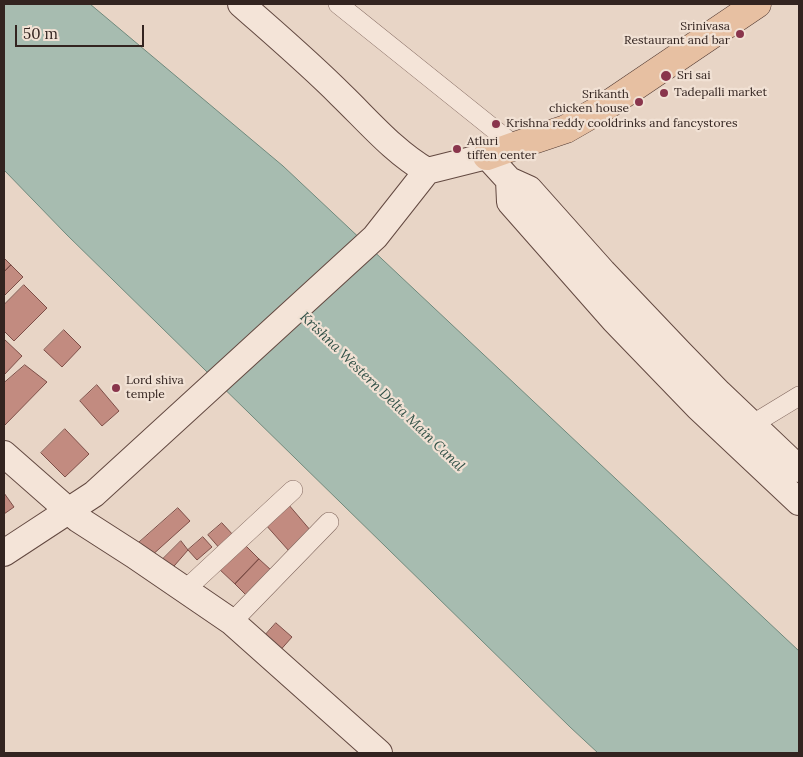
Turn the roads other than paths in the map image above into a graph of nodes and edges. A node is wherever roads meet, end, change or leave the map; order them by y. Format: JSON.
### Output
{"nodes":[{"id":1,"x":241,"y":4,"type":"edge"},
{"id":2,"x":338,"y":4,"type":"edge"},
{"id":3,"x":733,"y":4,"type":"edge"},
{"id":4,"x":757,"y":4,"type":"edge"},
{"id":5,"x":551,"y":134,"type":"junction"},
{"id":6,"x":515,"y":146,"type":"junction"},
{"id":7,"x":487,"y":156,"type":"junction"},
{"id":8,"x":427,"y":171,"type":"junction"},
{"id":9,"x":509,"y":180,"type":"junction"},
{"id":10,"x":795,"y":404,"type":"edge"},
{"id":11,"x":753,"y":424,"type":"junction"},
{"id":12,"x":4,"y":454,"type":"edge"},
{"id":13,"x":799,"y":469,"type":"edge"},
{"id":14,"x":293,"y":490,"type":"dead end"},
{"id":15,"x":799,"y":502,"type":"edge"},
{"id":16,"x":73,"y":515,"type":"junction"},
{"id":17,"x":329,"y":522,"type":"dead end"},
{"id":18,"x":4,"y":553,"type":"edge"},
{"id":19,"x":4,"y":571,"type":"edge"},
{"id":20,"x":185,"y":590,"type":"junction"},
{"id":21,"x":232,"y":622,"type":"junction"},
{"id":22,"x":379,"y":753,"type":"edge"}],
"edges":[{"from":1,"to":8,"type":"main road"},
{"from":2,"to":6,"type":"street"},
{"from":3,"to":5,"type":"main road"},
{"from":4,"to":5,"type":"main road"},
{"from":5,"to":6,"type":"main road"},
{"from":6,"to":7,"type":"main road"},
{"from":7,"to":8,"type":"main road"},
{"from":7,"to":9,"type":"main road"},
{"from":8,"to":16,"type":"main road"},
{"from":9,"to":11,"type":"main road"},
{"from":9,"to":15,"type":"main road"},
{"from":10,"to":11,"type":"street"},
{"from":11,"to":13,"type":"main road"},
{"from":12,"to":16,"type":"main road"},
{"from":14,"to":20,"type":"street"},
{"from":16,"to":18,"type":"main road"},
{"from":16,"to":19,"type":"main road"},
{"from":16,"to":20,"type":"main road"},
{"from":17,"to":21,"type":"street"},
{"from":20,"to":21,"type":"main road"},
{"from":21,"to":22,"type":"main road"}]}
